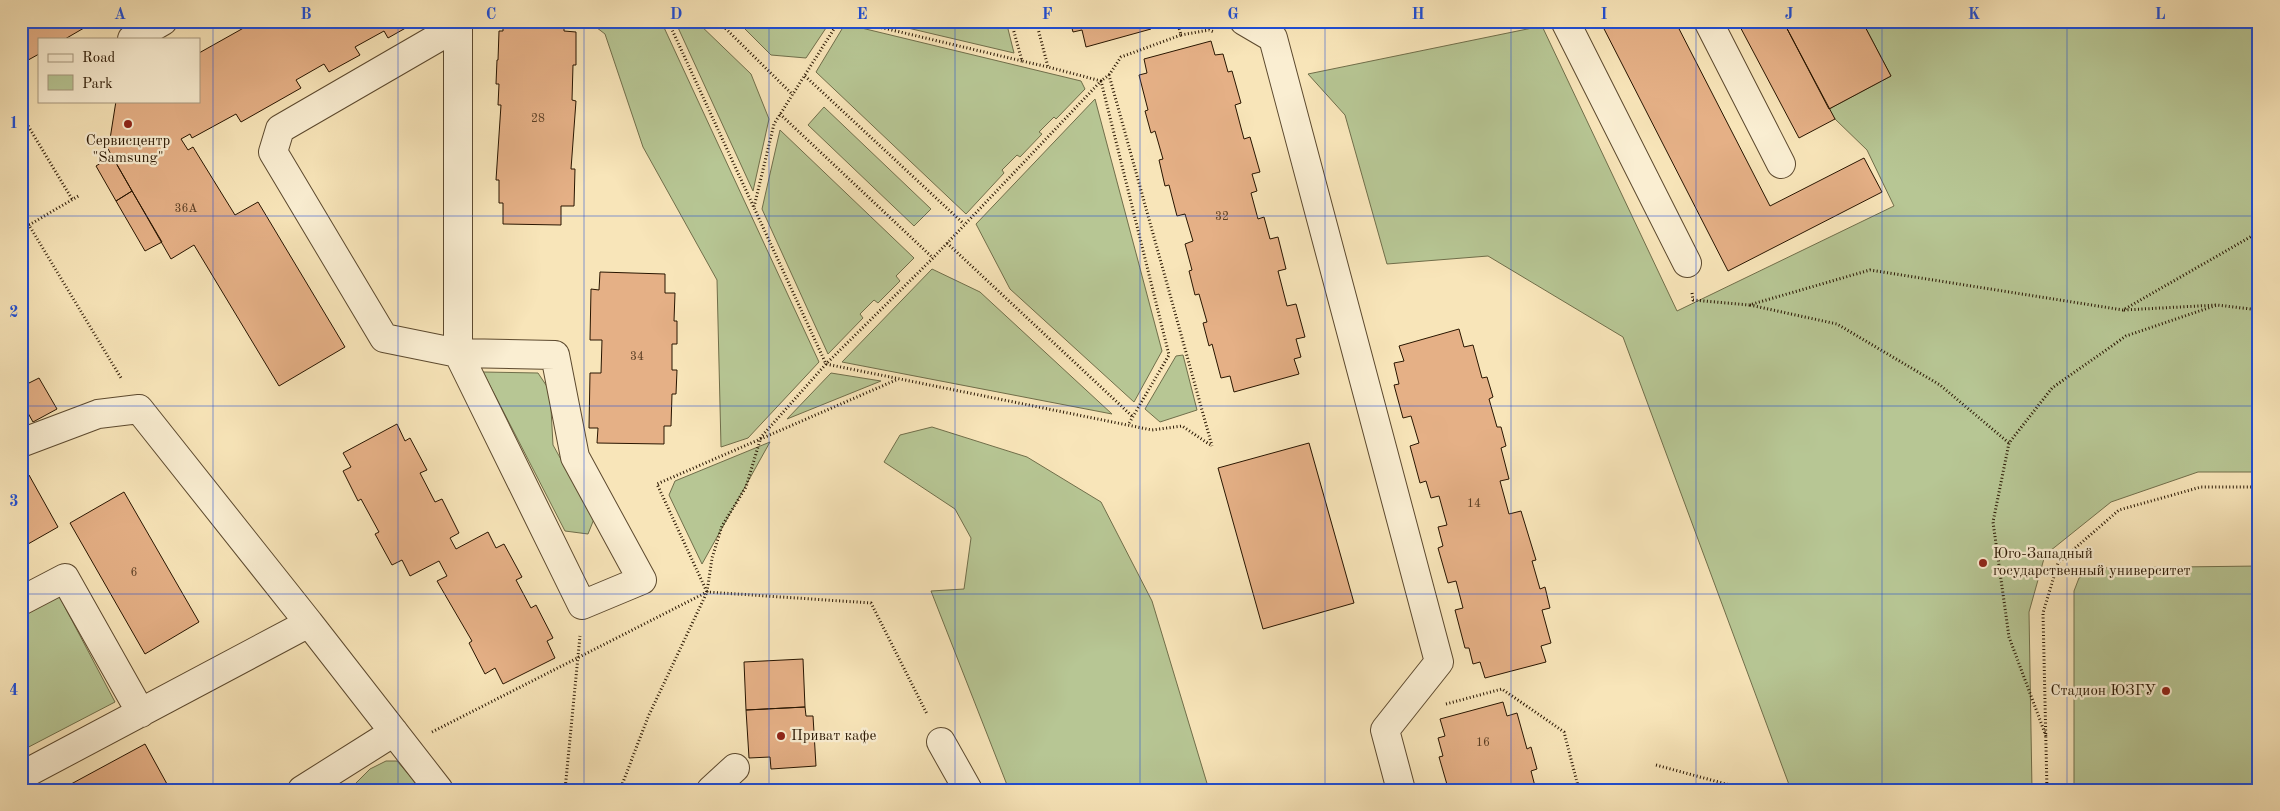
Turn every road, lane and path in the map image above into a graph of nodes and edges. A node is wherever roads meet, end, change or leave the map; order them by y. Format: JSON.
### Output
{"nodes":[{"id":1,"x":163,"y":21,"type":"edge"},
{"id":2,"x":668,"y":21,"type":"edge"},
{"id":3,"x":718,"y":21,"type":"edge"},
{"id":4,"x":839,"y":21,"type":"edge"},
{"id":5,"x":854,"y":21,"type":"edge"},
{"id":6,"x":1011,"y":21,"type":"edge"},
{"id":7,"x":1036,"y":21,"type":"edge"},
{"id":8,"x":1177,"y":21,"type":"edge"},
{"id":9,"x":1244,"y":21,"type":"edge"},
{"id":10,"x":1565,"y":21,"type":"edge"},
{"id":11,"x":1708,"y":21,"type":"edge"},
{"id":12,"x":457,"y":23,"type":"edge"},
{"id":13,"x":1280,"y":29,"type":"edge"},
{"id":14,"x":134,"y":38,"type":"edge"},
{"id":15,"x":1022,"y":61,"type":"junction"},
{"id":16,"x":1048,"y":67,"type":"junction"},
{"id":17,"x":1108,"y":75,"type":"junction"},
{"id":18,"x":805,"y":76,"type":"junction"},
{"id":19,"x":1101,"y":81,"type":"junction"},
{"id":20,"x":793,"y":95,"type":"junction"},
{"id":21,"x":21,"y":114,"type":"edge"},
{"id":22,"x":780,"y":114,"type":"junction"},
{"id":23,"x":1781,"y":164,"type":"dead end"},
{"id":24,"x":80,"y":195,"type":"dead end"},
{"id":25,"x":72,"y":199,"type":"junction"},
{"id":26,"x":754,"y":207,"type":"junction"},
{"id":27,"x":21,"y":212,"type":"edge"},
{"id":28,"x":964,"y":224,"type":"junction"},
{"id":29,"x":29,"y":225,"type":"junction"},
{"id":30,"x":2259,"y":232,"type":"edge"},
{"id":31,"x":947,"y":243,"type":"junction"},
{"id":32,"x":933,"y":258,"type":"junction"},
{"id":33,"x":1687,"y":263,"type":"joint"},
{"id":34,"x":1749,"y":305,"type":"junction"},
{"id":35,"x":2217,"y":305,"type":"junction"},
{"id":36,"x":2123,"y":310,"type":"junction"},
{"id":37,"x":2259,"y":310,"type":"edge"},
{"id":38,"x":458,"y":353,"type":"junction"},
{"id":39,"x":826,"y":364,"type":"junction"},
{"id":40,"x":896,"y":380,"type":"junction"},
{"id":41,"x":139,"y":409,"type":"junction"},
{"id":42,"x":1133,"y":417,"type":"junction"},
{"id":43,"x":1128,"y":425,"type":"junction"},
{"id":44,"x":761,"y":437,"type":"junction"},
{"id":45,"x":21,"y":443,"type":"edge"},
{"id":46,"x":2009,"y":444,"type":"junction"},
{"id":47,"x":2259,"y":487,"type":"edge"},
{"id":48,"x":707,"y":592,"type":"junction"},
{"id":49,"x":21,"y":601,"type":"edge"},
{"id":50,"x":309,"y":623,"type":"junction"},
{"id":51,"x":576,"y":628,"type":"dead end"},
{"id":52,"x":578,"y":658,"type":"junction"},
{"id":53,"x":1436,"y":707,"type":"dead end"},
{"id":54,"x":141,"y":713,"type":"junction"},
{"id":55,"x":2046,"y":736,"type":"junction"},
{"id":56,"x":400,"y":739,"type":"junction"},
{"id":57,"x":941,"y":742,"type":"joint"},
{"id":58,"x":1656,"y":765,"type":"dead end"},
{"id":59,"x":735,"y":768,"type":"dead end"},
{"id":60,"x":21,"y":776,"type":"edge"},
{"id":61,"x":302,"y":790,"type":"edge"},
{"id":62,"x":439,"y":790,"type":"edge"},
{"id":63,"x":565,"y":790,"type":"edge"},
{"id":64,"x":620,"y":790,"type":"edge"},
{"id":65,"x":711,"y":790,"type":"edge"},
{"id":66,"x":968,"y":790,"type":"edge"},
{"id":67,"x":1401,"y":790,"type":"edge"},
{"id":68,"x":1579,"y":790,"type":"edge"},
{"id":69,"x":1748,"y":790,"type":"edge"},
{"id":70,"x":2047,"y":790,"type":"edge"}],
"edges":[{"from":1,"to":14,"type":"lane"},
{"from":2,"to":26,"type":"path"},
{"from":3,"to":20,"type":"path"},
{"from":4,"to":18,"type":"path"},
{"from":5,"to":15,"type":"path"},
{"from":6,"to":15,"type":"path"},
{"from":7,"to":16,"type":"path"},
{"from":8,"to":17,"type":"path"},
{"from":9,"to":13,"type":"lane"},
{"from":10,"to":33,"type":"lane"},
{"from":11,"to":23,"type":"lane"},
{"from":12,"to":38,"type":"lane"},
{"from":12,"to":38,"type":"lane"},
{"from":13,"to":67,"type":"lane"},
{"from":15,"to":16,"type":"path"},
{"from":16,"to":19,"type":"path"},
{"from":17,"to":19,"type":"path"},
{"from":17,"to":43,"type":"path"},
{"from":18,"to":20,"type":"path"},
{"from":18,"to":28,"type":"path"},
{"from":19,"to":28,"type":"path"},
{"from":19,"to":42,"type":"path"},
{"from":20,"to":22,"type":"path"},
{"from":21,"to":25,"type":"path"},
{"from":22,"to":26,"type":"path"},
{"from":22,"to":32,"type":"path"},
{"from":24,"to":25,"type":"path"},
{"from":25,"to":29,"type":"path"},
{"from":26,"to":39,"type":"path"},
{"from":27,"to":29,"type":"path"},
{"from":28,"to":31,"type":"path"},
{"from":29,"to":41,"type":"path"},
{"from":30,"to":36,"type":"path"},
{"from":31,"to":32,"type":"path"},
{"from":31,"to":42,"type":"path"},
{"from":32,"to":39,"type":"path"},
{"from":33,"to":34,"type":"path"},
{"from":34,"to":36,"type":"path"},
{"from":34,"to":46,"type":"path"},
{"from":35,"to":36,"type":"path"},
{"from":35,"to":37,"type":"path"},
{"from":35,"to":46,"type":"path"},
{"from":38,"to":38,"type":"lane"},
{"from":39,"to":40,"type":"path"},
{"from":39,"to":44,"type":"path"},
{"from":40,"to":43,"type":"path"},
{"from":40,"to":44,"type":"path"},
{"from":41,"to":45,"type":"lane"},
{"from":41,"to":50,"type":"lane"},
{"from":42,"to":43,"type":"path"},
{"from":44,"to":48,"type":"path"},
{"from":44,"to":48,"type":"path"},
{"from":46,"to":55,"type":"path"},
{"from":47,"to":55,"type":"path"},
{"from":48,"to":52,"type":"path"},
{"from":48,"to":57,"type":"path"},
{"from":48,"to":64,"type":"path"},
{"from":49,"to":54,"type":"lane"},
{"from":50,"to":54,"type":"lane"},
{"from":50,"to":56,"type":"lane"},
{"from":51,"to":52,"type":"path"},
{"from":52,"to":56,"type":"path"},
{"from":52,"to":63,"type":"path"},
{"from":53,"to":68,"type":"path"},
{"from":54,"to":60,"type":"lane"},
{"from":55,"to":70,"type":"path"},
{"from":56,"to":61,"type":"lane"},
{"from":56,"to":62,"type":"lane"},
{"from":57,"to":66,"type":"lane"},
{"from":58,"to":69,"type":"path"},
{"from":59,"to":65,"type":"lane"}]}
